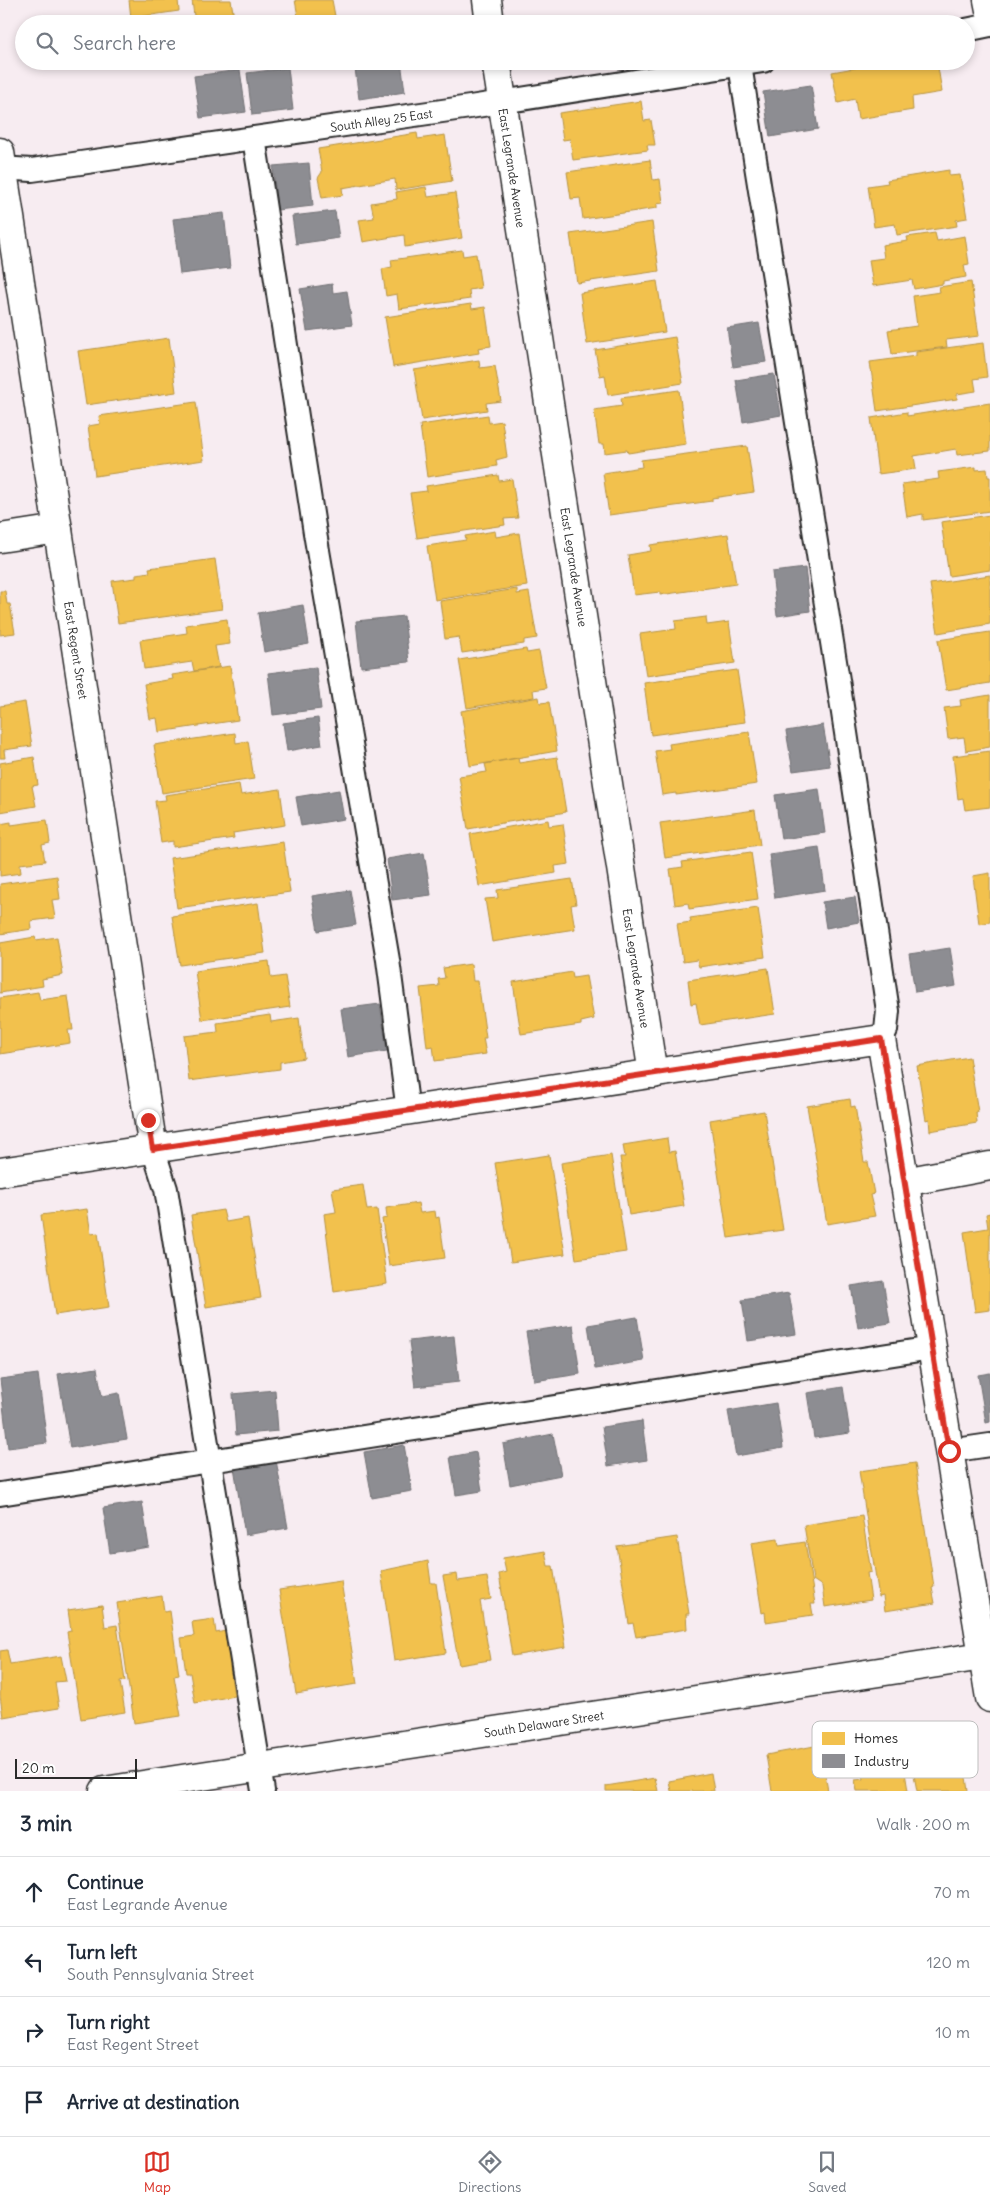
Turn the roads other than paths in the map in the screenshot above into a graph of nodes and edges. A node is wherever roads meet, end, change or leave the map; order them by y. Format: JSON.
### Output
{"nodes":[{"id":1,"x":487,"y":0,"type":"edge"},
{"id":2,"x":988,"y":0,"type":"edge"},
{"id":3,"x":990,"y":10,"type":"edge"},
{"id":4,"x":489,"y":15,"type":"edge"},
{"id":5,"x":990,"y":26,"type":"edge"},
{"id":6,"x":975,"y":28,"type":"edge"},
{"id":7,"x":497,"y":70,"type":"edge"},
{"id":8,"x":708,"y":70,"type":"edge"},
{"id":9,"x":741,"y":70,"type":"edge"},
{"id":10,"x":502,"y":102,"type":"junction"},
{"id":11,"x":254,"y":138,"type":"junction"},
{"id":12,"x":1,"y":163,"type":"edge"},
{"id":13,"x":58,"y":529,"type":"junction"},
{"id":14,"x":0,"y":538,"type":"edge"},
{"id":15,"x":881,"y":1039,"type":"junction"},
{"id":16,"x":653,"y":1074,"type":"junction"},
{"id":17,"x":408,"y":1111,"type":"junction"},
{"id":18,"x":153,"y":1149,"type":"junction"},
{"id":19,"x":990,"y":1166,"type":"edge"},
{"id":20,"x":0,"y":1172,"type":"edge"},
{"id":21,"x":904,"y":1182,"type":"junction"},
{"id":22,"x":932,"y":1348,"type":"junction"},
{"id":23,"x":990,"y":1445,"type":"edge"},
{"id":24,"x":949,"y":1451,"type":"junction"},
{"id":25,"x":210,"y":1463,"type":"junction"},
{"id":26,"x":0,"y":1494,"type":"edge"},
{"id":27,"x":983,"y":1656,"type":"junction"},
{"id":28,"x":990,"y":1698,"type":"edge"},
{"id":29,"x":261,"y":1779,"type":"edge"},
{"id":30,"x":104,"y":1791,"type":"edge"}],
"edges":[{"from":1,"to":4,"type":"street"},
{"from":2,"to":3,"type":"street"},
{"from":5,"to":6,"type":"lane"},
{"from":7,"to":10,"type":"street","name":"East Legrande Avenue"},
{"from":8,"to":10,"type":"lane","name":"South Alley 25 East"},
{"from":9,"to":15,"type":"lane"},
{"from":10,"to":11,"type":"lane","name":"South Alley 25 East"},
{"from":10,"to":16,"type":"street","name":"East Legrande Avenue"},
{"from":11,"to":12,"type":"lane","name":"South Alley 25 East"},
{"from":11,"to":17,"type":"lane"},
{"from":12,"to":13,"type":"street","name":"East Regent Street"},
{"from":13,"to":14,"type":"street"},
{"from":13,"to":18,"type":"street","name":"East Regent Street"},
{"from":15,"to":16,"type":"street"},
{"from":15,"to":21,"type":"street"},
{"from":16,"to":17,"type":"street"},
{"from":17,"to":18,"type":"street"},
{"from":18,"to":20,"type":"street"},
{"from":18,"to":25,"type":"lane"},
{"from":19,"to":21,"type":"street"},
{"from":21,"to":22,"type":"street"},
{"from":22,"to":24,"type":"street"},
{"from":22,"to":25,"type":"lane"},
{"from":23,"to":24,"type":"lane"},
{"from":24,"to":27,"type":"street"},
{"from":25,"to":26,"type":"lane"},
{"from":25,"to":29,"type":"lane"},
{"from":27,"to":28,"type":"street"},
{"from":27,"to":29,"type":"street","name":"South Delaware Street"},
{"from":29,"to":30,"type":"street","name":"South Delaware Street"}]}
